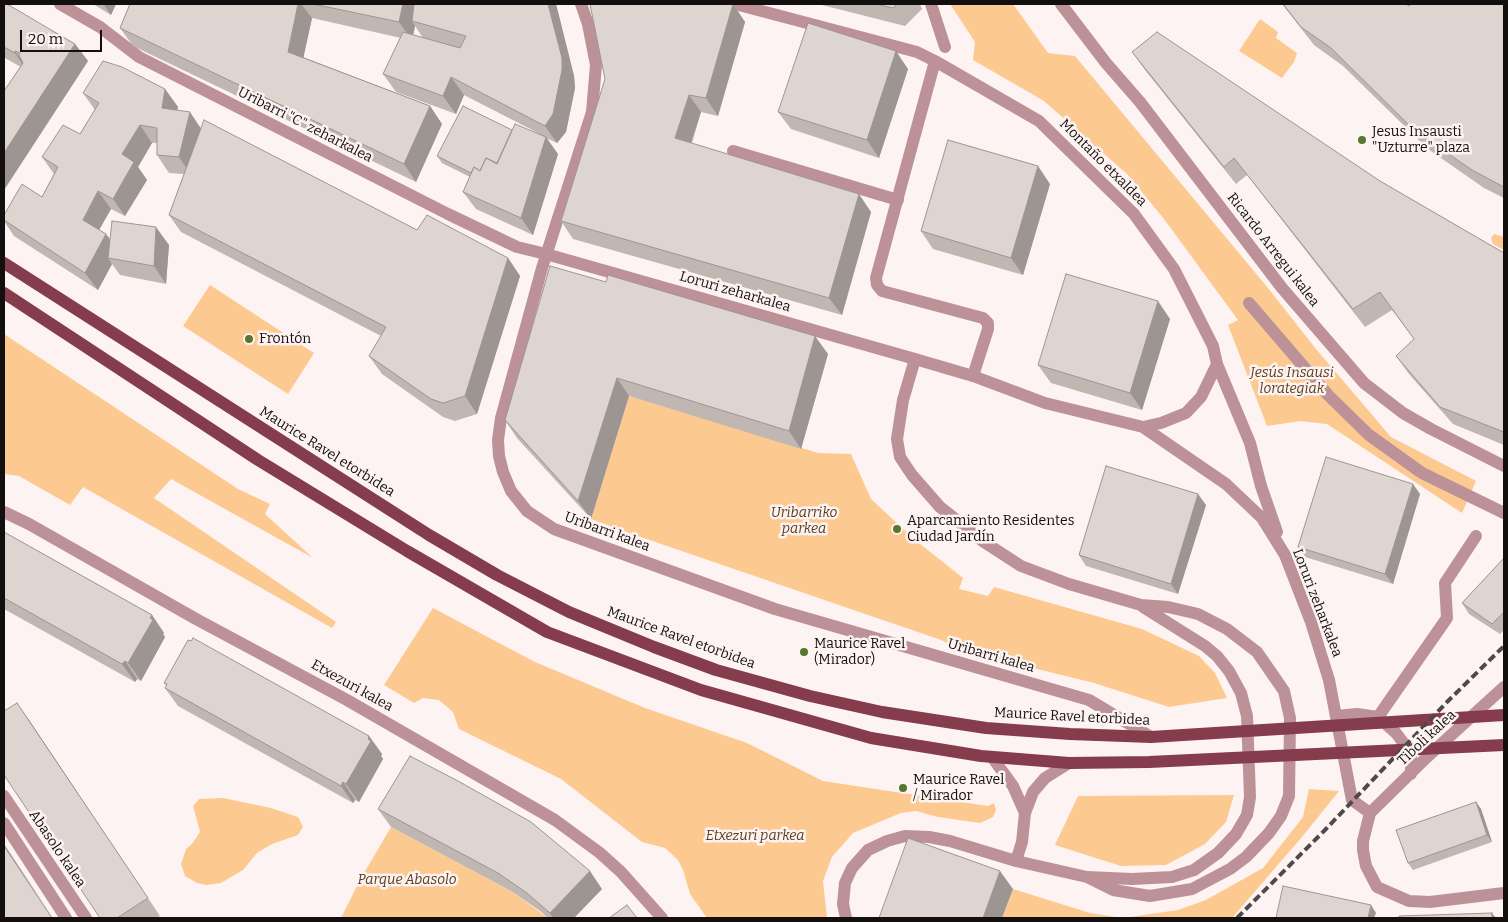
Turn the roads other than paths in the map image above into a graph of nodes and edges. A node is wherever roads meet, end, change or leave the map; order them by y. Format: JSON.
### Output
{"nodes":[{"id":1,"x":60,"y":4,"type":"edge"},
{"id":2,"x":581,"y":4,"type":"edge"},
{"id":3,"x":735,"y":4,"type":"edge"},
{"id":4,"x":931,"y":4,"type":"edge"},
{"id":5,"x":1061,"y":4,"type":"edge"},
{"id":6,"x":945,"y":47,"type":"dead end"},
{"id":7,"x":935,"y":61,"type":"junction"},
{"id":8,"x":733,"y":151,"type":"dead end"},
{"id":9,"x":898,"y":200,"type":"junction"},
{"id":10,"x":546,"y":254,"type":"junction"},
{"id":11,"x":4,"y":263,"type":"edge"},
{"id":12,"x":4,"y":293,"type":"edge"},
{"id":13,"x":1248,"y":302,"type":"dead end"},
{"id":14,"x":915,"y":359,"type":"junction"},
{"id":15,"x":1217,"y":364,"type":"junction"},
{"id":16,"x":973,"y":376,"type":"junction"},
{"id":17,"x":1143,"y":427,"type":"junction"},
{"id":18,"x":1504,"y":466,"type":"edge"},
{"id":19,"x":4,"y":512,"type":"edge"},
{"id":20,"x":1504,"y":513,"type":"edge"},
{"id":21,"x":1476,"y":536,"type":"dead end"},
{"id":22,"x":1285,"y":556,"type":"junction"},
{"id":23,"x":1141,"y":605,"type":"junction"},
{"id":24,"x":1504,"y":687,"type":"edge"},
{"id":25,"x":1504,"y":715,"type":"edge"},
{"id":26,"x":1337,"y":716,"type":"junction"},
{"id":27,"x":1378,"y":717,"type":"junction"},
{"id":28,"x":1151,"y":737,"type":"junction"},
{"id":29,"x":1504,"y":745,"type":"edge"},
{"id":30,"x":992,"y":757,"type":"junction"},
{"id":31,"x":1069,"y":763,"type":"junction"},
{"id":32,"x":1411,"y":774,"type":"junction"},
{"id":33,"x":4,"y":796,"type":"edge"},
{"id":34,"x":1025,"y":813,"type":"junction"},
{"id":35,"x":1370,"y":813,"type":"junction"},
{"id":36,"x":4,"y":823,"type":"edge"},
{"id":37,"x":1016,"y":861,"type":"junction"},
{"id":38,"x":1087,"y":878,"type":"junction"},
{"id":39,"x":1504,"y":893,"type":"edge"},
{"id":40,"x":66,"y":918,"type":"edge"},
{"id":41,"x":86,"y":918,"type":"edge"},
{"id":42,"x":662,"y":918,"type":"edge"},
{"id":43,"x":846,"y":918,"type":"edge"}],
"edges":[{"from":1,"to":10,"type":"street","name":"Uribarri \"C\" zeharkalea"},
{"from":2,"to":10,"type":"street","name":"Uribarri kalea"},
{"from":3,"to":7,"type":"street","name":"Montaño etxaldea"},
{"from":4,"to":6,"type":"street"},
{"from":5,"to":18,"type":"street","name":"Ricardo Arregui kalea"},
{"from":7,"to":9,"type":"street"},
{"from":7,"to":15,"type":"street","name":"Montaño etxaldea"},
{"from":8,"to":9,"type":"street"},
{"from":9,"to":16,"type":"street"},
{"from":10,"to":14,"type":"street","name":"Loruri zeharkalea"},
{"from":10,"to":28,"type":"street","name":"Uribarri kalea"},
{"from":11,"to":28,"type":"main road","name":"Maurice Ravel etorbidea"},
{"from":12,"to":30,"type":"main road"},
{"from":13,"to":20,"type":"street"},
{"from":14,"to":16,"type":"street","name":"Loruri zeharkalea"},
{"from":14,"to":23,"type":"street"},
{"from":15,"to":17,"type":"street","name":"Loruri zeharkalea"},
{"from":15,"to":22,"type":"street","name":"Montaño etxaldea"},
{"from":16,"to":17,"type":"street","name":"Loruri zeharkalea"},
{"from":17,"to":22,"type":"street","name":"Loruri zeharkalea"},
{"from":19,"to":42,"type":"street","name":"Etxezuri kalea"},
{"from":21,"to":27,"type":"street"},
{"from":22,"to":26,"type":"street","name":"Loruri zeharkalea"},
{"from":23,"to":38,"type":"street"},
{"from":23,"to":38,"type":"street"},
{"from":24,"to":32,"type":"street","name":"Tiboli kalea"},
{"from":25,"to":28,"type":"main road","name":"Maurice Ravel etorbidea"},
{"from":26,"to":27,"type":"street"},
{"from":26,"to":35,"type":"street","name":"Loruri zeharkalea"},
{"from":27,"to":32,"type":"street"},
{"from":29,"to":31,"type":"main road"},
{"from":30,"to":31,"type":"main road"},
{"from":30,"to":34,"type":"street"},
{"from":31,"to":34,"type":"street"},
{"from":32,"to":35,"type":"street","name":"Tiboli kalea"},
{"from":33,"to":41,"type":"street","name":"Abasolo kalea"},
{"from":34,"to":37,"type":"street"},
{"from":35,"to":39,"type":"street"},
{"from":36,"to":40,"type":"street"},
{"from":37,"to":38,"type":"street"},
{"from":37,"to":43,"type":"street"}]}
